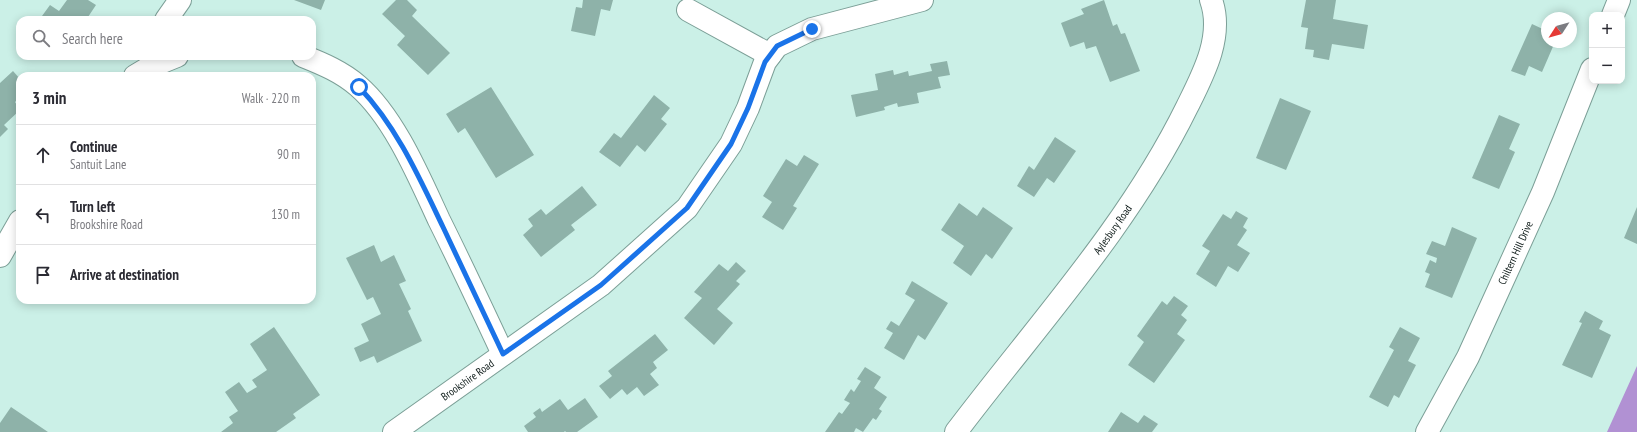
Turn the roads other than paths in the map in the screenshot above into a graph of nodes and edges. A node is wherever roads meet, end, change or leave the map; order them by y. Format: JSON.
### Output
{"nodes":[{"id":1,"x":180,"y":0,"type":"edge"},
{"id":2,"x":922,"y":0,"type":"edge"},
{"id":3,"x":1211,"y":0,"type":"edge"},
{"id":4,"x":1619,"y":0,"type":"edge"},
{"id":5,"x":688,"y":10,"type":"dead end"},
{"id":6,"x":1614,"y":12,"type":"edge"},
{"id":7,"x":169,"y":16,"type":"edge"},
{"id":8,"x":770,"y":55,"type":"junction"},
{"id":9,"x":137,"y":60,"type":"edge"},
{"id":10,"x":167,"y":60,"type":"edge"},
{"id":11,"x":312,"y":60,"type":"edge"},
{"id":12,"x":129,"y":72,"type":"edge"},
{"id":13,"x":142,"y":72,"type":"edge"},
{"id":14,"x":1589,"y":77,"type":"edge"},
{"id":15,"x":16,"y":228,"type":"edge"},
{"id":16,"x":0,"y":256,"type":"edge"},
{"id":17,"x":503,"y":354,"type":"junction"},
{"id":18,"x":394,"y":432,"type":"edge"},
{"id":19,"x":956,"y":432,"type":"edge"},
{"id":20,"x":1427,"y":432,"type":"edge"}],
"edges":[{"from":1,"to":7,"type":"street"},
{"from":2,"to":8,"type":"street","name":"Brookshire Road"},
{"from":3,"to":19,"type":"street","name":"Aylesbury Road"},
{"from":4,"to":6,"type":"street"},
{"from":5,"to":8,"type":"street"},
{"from":8,"to":17,"type":"street","name":"Brookshire Road"},
{"from":9,"to":12,"type":"street"},
{"from":10,"to":13,"type":"street"},
{"from":11,"to":17,"type":"street"},
{"from":14,"to":20,"type":"street","name":"Chiltern Hill Drive"},
{"from":15,"to":16,"type":"street"},
{"from":17,"to":18,"type":"street","name":"Brookshire Road"}]}
